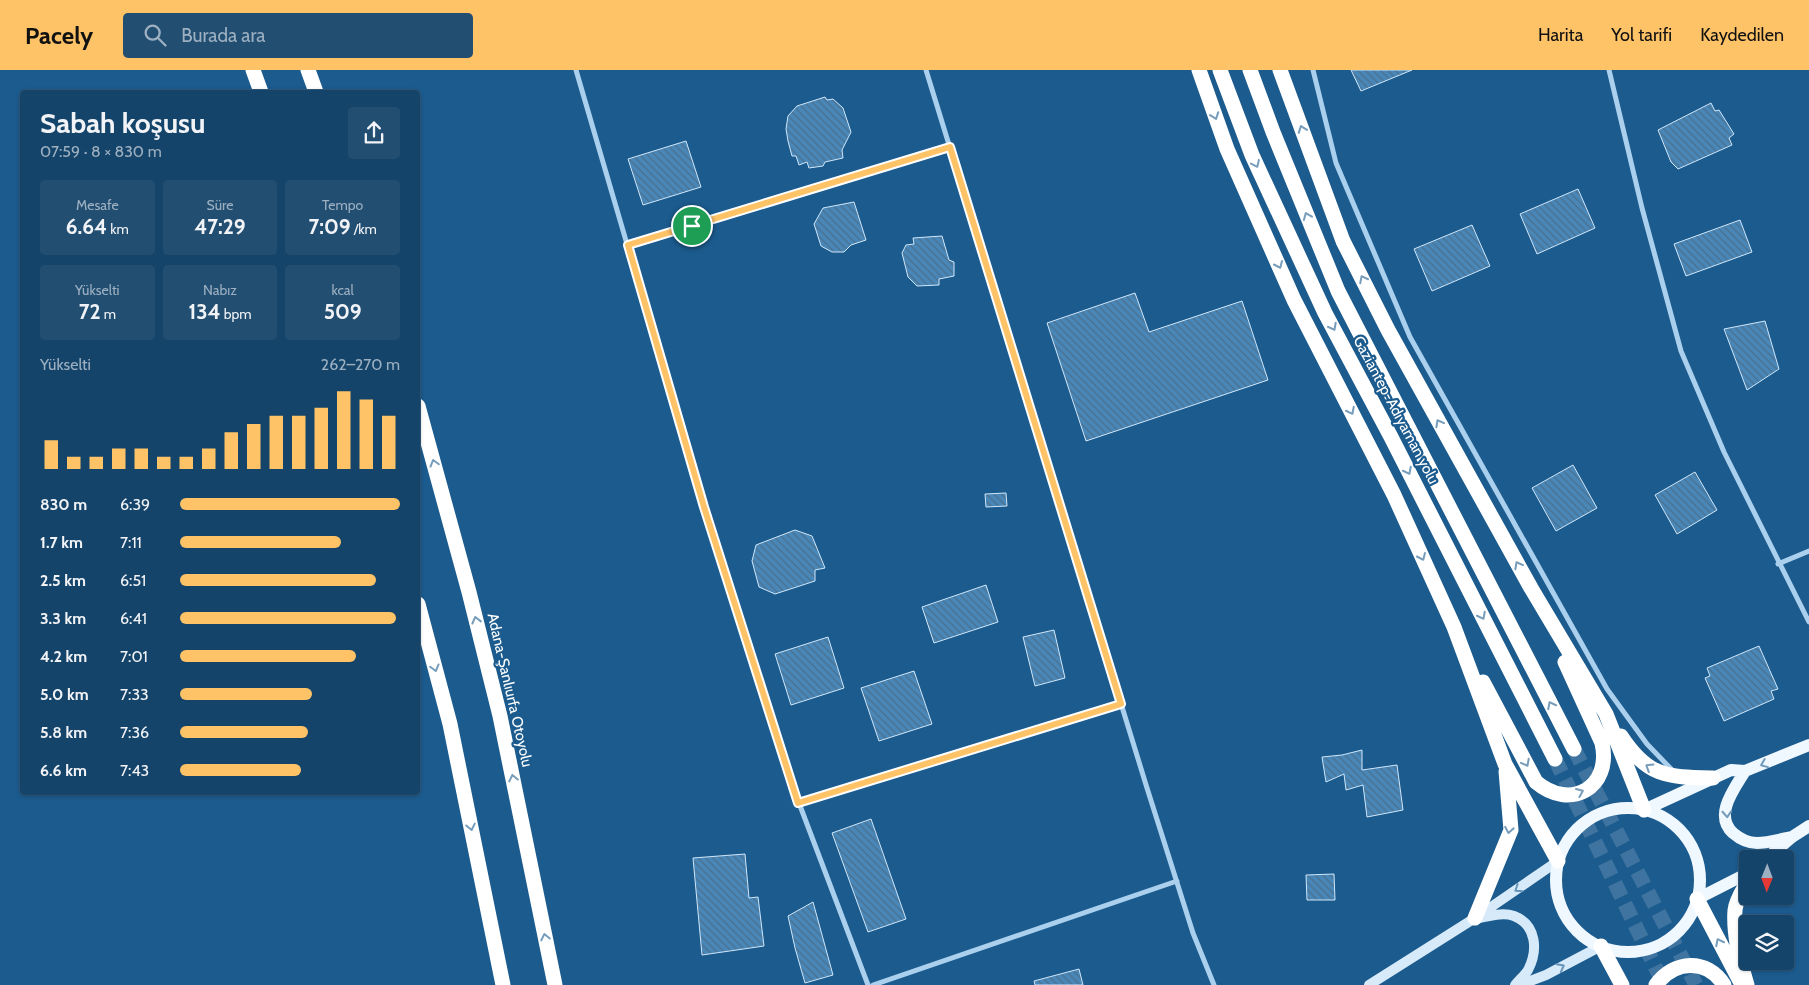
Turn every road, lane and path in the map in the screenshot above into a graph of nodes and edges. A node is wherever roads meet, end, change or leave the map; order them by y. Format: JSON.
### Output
{"nodes":[{"id":1,"x":252,"y":70,"type":"edge"},
{"id":2,"x":308,"y":70,"type":"edge"},
{"id":3,"x":576,"y":70,"type":"edge"},
{"id":4,"x":926,"y":70,"type":"edge"},
{"id":5,"x":1199,"y":70,"type":"edge"},
{"id":6,"x":1220,"y":70,"type":"edge"},
{"id":7,"x":1250,"y":70,"type":"edge"},
{"id":8,"x":1280,"y":70,"type":"edge"},
{"id":9,"x":1313,"y":70,"type":"edge"},
{"id":10,"x":1610,"y":70,"type":"edge"},
{"id":11,"x":260,"y":90,"type":"edge"},
{"id":12,"x":315,"y":90,"type":"edge"},
{"id":13,"x":950,"y":147,"type":"junction"},
{"id":14,"x":628,"y":245,"type":"junction"},
{"id":15,"x":420,"y":413,"type":"edge"},
{"id":16,"x":1809,"y":551,"type":"edge"},
{"id":17,"x":1778,"y":564,"type":"junction"},
{"id":18,"x":1531,"y":588,"type":"junction"},
{"id":19,"x":420,"y":612,"type":"edge"},
{"id":20,"x":1809,"y":622,"type":"edge"},
{"id":21,"x":1454,"y":627,"type":"junction"},
{"id":22,"x":1121,"y":704,"type":"junction"},
{"id":23,"x":1606,"y":714,"type":"junction"},
{"id":24,"x":1809,"y":745,"type":"edge"},
{"id":25,"x":1574,"y":749,"type":"tunnel mouth"},
{"id":26,"x":1555,"y":759,"type":"tunnel mouth"},
{"id":27,"x":1505,"y":764,"type":"junction"},
{"id":28,"x":1745,"y":771,"type":"junction"},
{"id":29,"x":1679,"y":777,"type":"junction"},
{"id":30,"x":1713,"y":778,"type":"junction"},
{"id":31,"x":798,"y":803,"type":"junction"},
{"id":32,"x":1644,"y":810,"type":"junction"},
{"id":33,"x":1809,"y":826,"type":"edge"},
{"id":34,"x":1792,"y":836,"type":"junction"},
{"id":35,"x":1776,"y":850,"type":"edge"},
{"id":36,"x":1558,"y":861,"type":"junction"},
{"id":37,"x":1739,"y":878,"type":"edge"},
{"id":38,"x":1177,"y":882,"type":"junction"},
{"id":39,"x":1697,"y":899,"type":"junction"},
{"id":40,"x":1739,"y":900,"type":"edge"},
{"id":41,"x":1475,"y":918,"type":"junction"},
{"id":42,"x":1601,"y":946,"type":"junction"},
{"id":43,"x":1207,"y":971,"type":"junction"},
{"id":44,"x":503,"y":985,"type":"edge"},
{"id":45,"x":555,"y":985,"type":"edge"},
{"id":46,"x":868,"y":985,"type":"edge"},
{"id":47,"x":873,"y":985,"type":"edge"},
{"id":48,"x":1209,"y":985,"type":"edge"},
{"id":49,"x":1214,"y":985,"type":"edge"},
{"id":50,"x":1369,"y":985,"type":"edge"},
{"id":51,"x":1515,"y":985,"type":"edge"},
{"id":52,"x":1520,"y":985,"type":"edge"},
{"id":53,"x":1622,"y":985,"type":"edge"},
{"id":54,"x":1656,"y":985,"type":"edge"},
{"id":55,"x":1724,"y":985,"type":"edge"},
{"id":56,"x":1741,"y":985,"type":"edge"},
{"id":57,"x":1747,"y":985,"type":"edge"}],
"edges":[{"from":1,"to":11,"type":"highway"},
{"from":2,"to":12,"type":"highway"},
{"from":3,"to":14,"type":"street"},
{"from":4,"to":13,"type":"street"},
{"from":5,"to":21,"type":"highway","one_way":true},
{"from":6,"to":26,"type":"highway","name":"Gaziantep-Adıyaman yolu","one_way":true},
{"from":25,"to":7,"type":"highway","name":"Gaziantep-Adıyaman yolu","one_way":true},
{"from":18,"to":8,"type":"highway","one_way":true},
{"from":9,"to":29,"type":"street"},
{"from":10,"to":17,"type":"street"},
{"from":13,"to":14,"type":"street"},
{"from":13,"to":22,"type":"street"},
{"from":14,"to":31,"type":"street"},
{"from":45,"to":15,"type":"highway","name":"Adana-Şanlıurfa Otoyolu","one_way":true},
{"from":16,"to":17,"type":"street"},
{"from":17,"to":20,"type":"street"},
{"from":21,"to":18,"type":"highway","one_way":true},
{"from":18,"to":23,"type":"highway"},
{"from":19,"to":44,"type":"highway","one_way":true},
{"from":21,"to":27,"type":"highway"},
{"from":22,"to":31,"type":"street"},
{"from":22,"to":38,"type":"street"},
{"from":29,"to":23,"type":"highway","one_way":true},
{"from":23,"to":32,"type":"highway"},
{"from":24,"to":28,"type":"main road","one_way":true},
{"from":27,"to":36,"type":"highway"},
{"from":27,"to":41,"type":"highway","one_way":true},
{"from":28,"to":30,"type":"main road"},
{"from":28,"to":34,"type":"main road","one_way":true},
{"from":29,"to":30,"type":"highway"},
{"from":30,"to":32,"type":"main road"},
{"from":31,"to":46,"type":"street"},
{"from":32,"to":36,"type":"main road"},
{"from":32,"to":39,"type":"main road"},
{"from":33,"to":34,"type":"main road"},
{"from":34,"to":35,"type":"main road"},
{"from":36,"to":41,"type":"street","one_way":true},
{"from":36,"to":42,"type":"main road"},
{"from":37,"to":39,"type":"main road"},
{"from":38,"to":43,"type":"street"},
{"from":38,"to":47,"type":"street"},
{"from":39,"to":42,"type":"main road"},
{"from":56,"to":39,"type":"highway","one_way":true},
{"from":40,"to":57,"type":"highway"},
{"from":41,"to":50,"type":"street"},
{"from":41,"to":51,"type":"street"},
{"from":52,"to":42,"type":"street","one_way":true},
{"from":42,"to":53,"type":"highway"},
{"from":43,"to":48,"type":"street"},
{"from":43,"to":49,"type":"street"},
{"from":54,"to":55,"type":"highway"}]}
